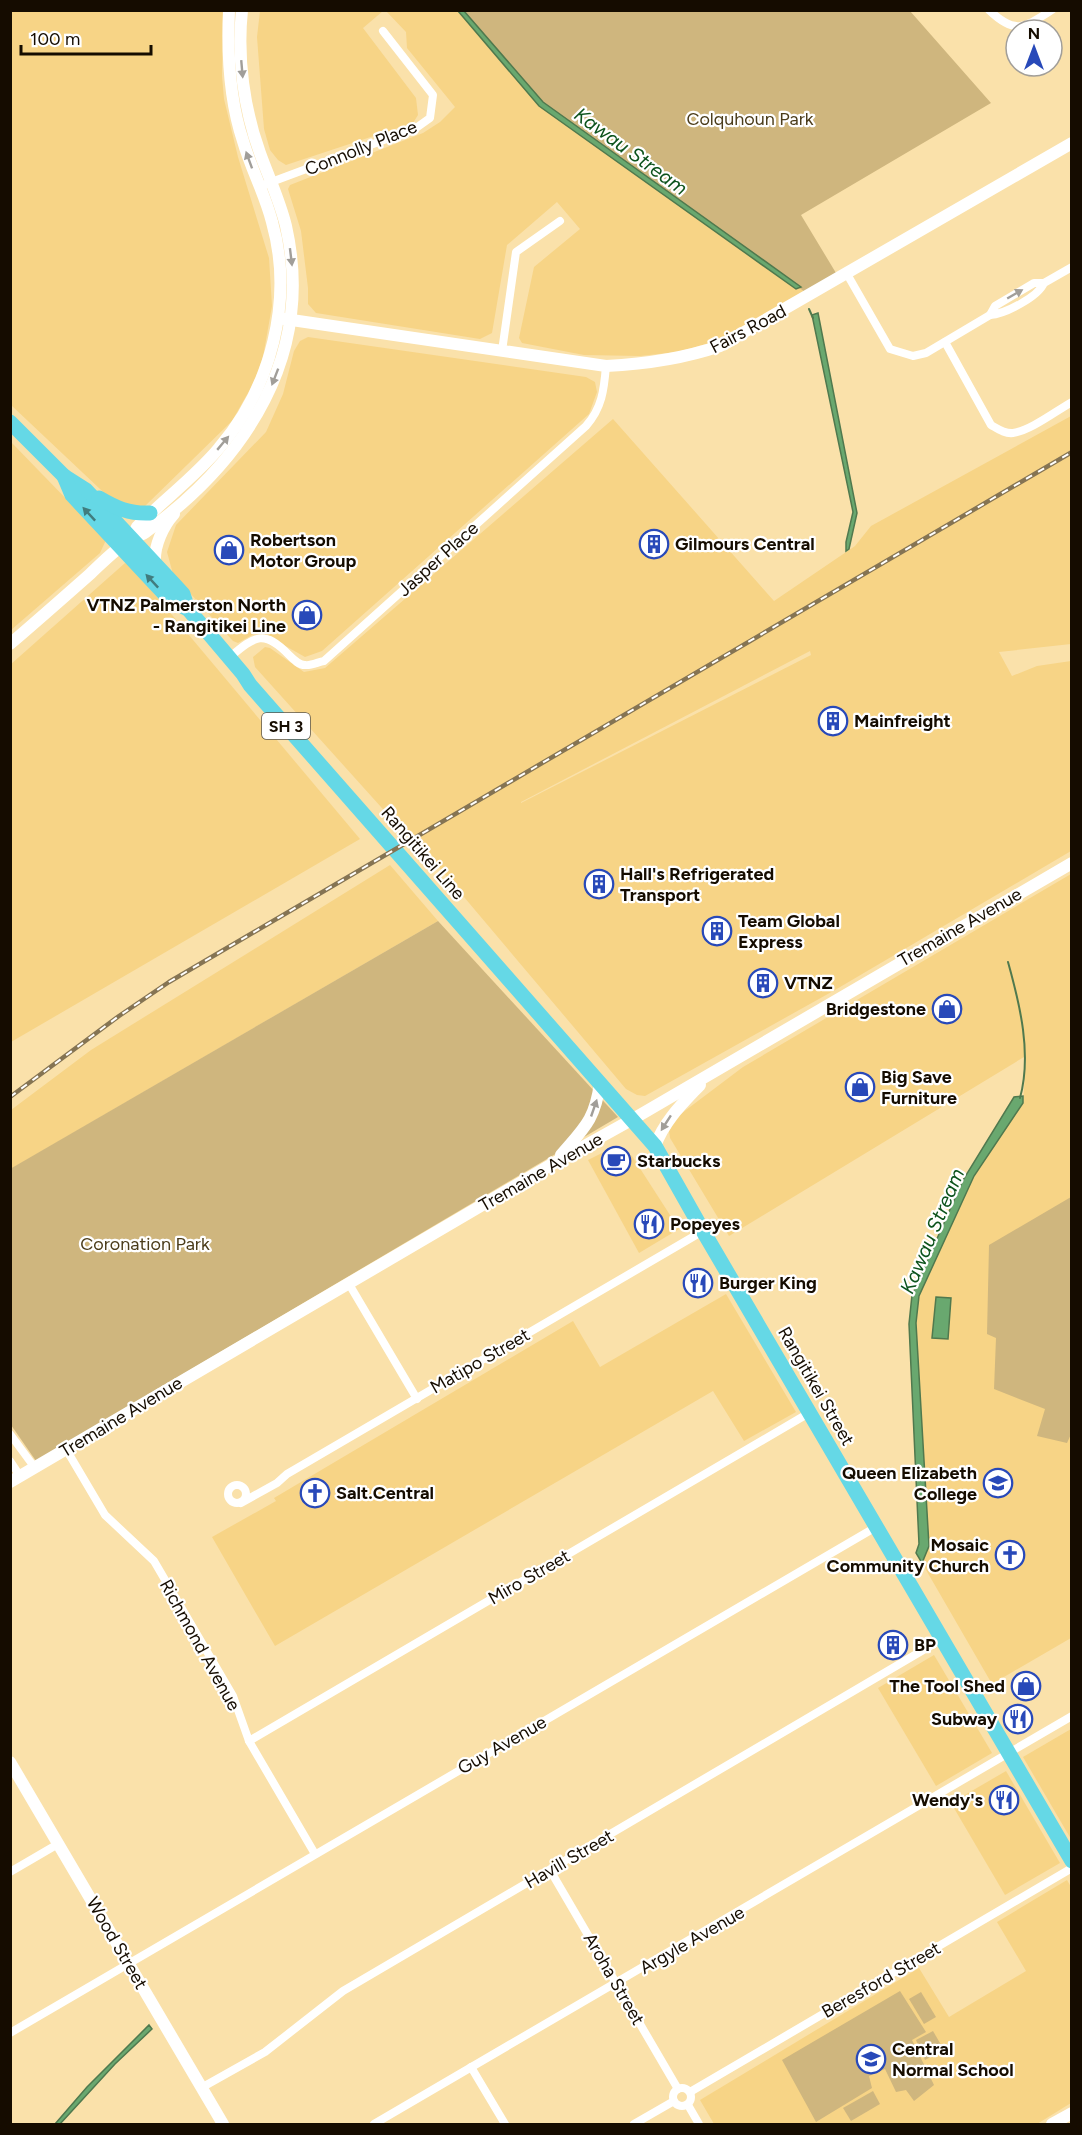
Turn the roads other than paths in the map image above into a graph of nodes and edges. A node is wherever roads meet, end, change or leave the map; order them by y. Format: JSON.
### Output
{"nodes":[{"id":1,"x":229,"y":10,"type":"edge"},
{"id":2,"x":242,"y":10,"type":"edge"},
{"id":3,"x":989,"y":10,"type":"edge"},
{"id":4,"x":1052,"y":10,"type":"edge"},
{"id":5,"x":382,"y":31,"type":"dead end"},
{"id":6,"x":1071,"y":142,"type":"edge"},
{"id":7,"x":266,"y":185,"type":"junction"},
{"id":8,"x":560,"y":221,"type":"dead end"},
{"id":9,"x":1071,"y":267,"type":"edge"},
{"id":10,"x":847,"y":274,"type":"junction"},
{"id":11,"x":284,"y":319,"type":"junction"},
{"id":12,"x":945,"y":342,"type":"junction"},
{"id":13,"x":502,"y":351,"type":"junction"},
{"id":14,"x":606,"y":366,"type":"junction"},
{"id":15,"x":1071,"y":402,"type":"edge"},
{"id":16,"x":10,"y":422,"type":"edge"},
{"id":17,"x":203,"y":465,"type":"junction"},
{"id":18,"x":212,"y":475,"type":"junction"},
{"id":19,"x":64,"y":476,"type":"junction"},
{"id":20,"x":86,"y":490,"type":"junction"},
{"id":21,"x":187,"y":499,"type":"junction"},
{"id":22,"x":150,"y":513,"type":"junction"},
{"id":23,"x":126,"y":543,"type":"junction"},
{"id":24,"x":155,"y":562,"type":"junction"},
{"id":25,"x":188,"y":609,"type":"junction"},
{"id":26,"x":10,"y":644,"type":"edge"},
{"id":27,"x":230,"y":657,"type":"junction"},
{"id":28,"x":1071,"y":863,"type":"edge"},
{"id":29,"x":712,"y":1073,"type":"junction"},
{"id":30,"x":600,"y":1083,"type":"junction"},
{"id":31,"x":633,"y":1119,"type":"junction"},
{"id":32,"x":655,"y":1146,"type":"junction"},
{"id":33,"x":554,"y":1163,"type":"junction"},
{"id":34,"x":703,"y":1231,"type":"junction"},
{"id":35,"x":349,"y":1284,"type":"junction"},
{"id":36,"x":417,"y":1399,"type":"junction"},
{"id":37,"x":809,"y":1413,"type":"junction"},
{"id":38,"x":10,"y":1434,"type":"edge"},
{"id":39,"x":66,"y":1449,"type":"junction"},
{"id":40,"x":10,"y":1461,"type":"edge"},
{"id":41,"x":35,"y":1468,"type":"junction"},
{"id":42,"x":15,"y":1479,"type":"edge"},
{"id":43,"x":246,"y":1492,"type":"junction"},
{"id":44,"x":260,"y":1493,"type":"junction"},
{"id":45,"x":241,"y":1503,"type":"junction"},
{"id":46,"x":876,"y":1527,"type":"junction"},
{"id":47,"x":942,"y":1640,"type":"junction"},
{"id":48,"x":1071,"y":1716,"type":"edge"},
{"id":49,"x":249,"y":1741,"type":"junction"},
{"id":50,"x":1008,"y":1753,"type":"junction"},
{"id":51,"x":10,"y":1762,"type":"edge"},
{"id":52,"x":58,"y":1844,"type":"junction"},
{"id":53,"x":315,"y":1854,"type":"junction"},
{"id":54,"x":1071,"y":1861,"type":"edge"},
{"id":55,"x":1071,"y":1868,"type":"edge"},
{"id":56,"x":550,"y":1870,"type":"junction"},
{"id":57,"x":10,"y":1872,"type":"edge"},
{"id":58,"x":129,"y":1964,"type":"junction"},
{"id":59,"x":617,"y":1984,"type":"junction"},
{"id":60,"x":10,"y":2033,"type":"edge"},
{"id":61,"x":471,"y":2067,"type":"junction"},
{"id":62,"x":201,"y":2088,"type":"junction"},
{"id":63,"x":678,"y":2089,"type":"junction"},
{"id":64,"x":690,"y":2092,"type":"junction"},
{"id":65,"x":674,"y":2101,"type":"junction"},
{"id":66,"x":688,"y":2104,"type":"junction"},
{"id":67,"x":1071,"y":2113,"type":"edge"},
{"id":68,"x":223,"y":2124,"type":"edge"},
{"id":69,"x":374,"y":2124,"type":"edge"},
{"id":70,"x":505,"y":2124,"type":"edge"},
{"id":71,"x":634,"y":2124,"type":"edge"},
{"id":72,"x":699,"y":2124,"type":"edge"},
{"id":73,"x":1052,"y":2124,"type":"edge"}],
"edges":[{"from":7,"to":1,"type":"main road","one_way":true},
{"from":2,"to":7,"type":"main road","one_way":true},
{"from":3,"to":4,"type":"street"},
{"from":5,"to":7,"type":"street","name":"Connolly Place"},
{"from":6,"to":10,"type":"main road","name":"Fairs Road"},
{"from":7,"to":11,"type":"main road"},
{"from":8,"to":13,"type":"street"},
{"from":9,"to":12,"type":"street"},
{"from":10,"to":12,"type":"street"},
{"from":10,"to":14,"type":"main road","name":"Fairs Road"},
{"from":11,"to":13,"type":"main road","name":"Fairs Road"},
{"from":17,"to":11,"type":"main road","one_way":true},
{"from":11,"to":18,"type":"main road","one_way":true},
{"from":12,"to":15,"type":"street"},
{"from":13,"to":14,"type":"main road","name":"Fairs Road"},
{"from":14,"to":27,"type":"street","name":"Jasper Place"},
{"from":16,"to":19,"type":"highway","name":"Rangitikei Line","number":"SH 3"},
{"from":17,"to":18,"type":"main road"},
{"from":17,"to":22,"type":"main road"},
{"from":18,"to":21,"type":"main road"},
{"from":19,"to":20,"type":"highway","name":"Rangitikei Line","number":"SH 3"},
{"from":23,"to":19,"type":"highway","name":"Rangitikei Line","number":"SH 3","one_way":true},
{"from":20,"to":22,"type":"highway"},
{"from":20,"to":23,"type":"highway","name":"Rangitikei Line","number":"SH 3"},
{"from":21,"to":23,"type":"main road"},
{"from":21,"to":24,"type":"main road"},
{"from":22,"to":23,"type":"main road"},
{"from":23,"to":24,"type":"highway","name":"Rangitikei Line","number":"SH 3"},
{"from":25,"to":23,"type":"highway","name":"Rangitikei Line","number":"SH 3","one_way":true},
{"from":23,"to":26,"type":"main road"},
{"from":24,"to":25,"type":"highway","name":"Rangitikei Line","number":"SH 3"},
{"from":25,"to":27,"type":"highway","name":"Rangitikei Line","number":"SH 3"},
{"from":27,"to":30,"type":"highway","name":"Rangitikei Line","number":"SH 3"},
{"from":28,"to":29,"type":"main road","name":"Tremaine Avenue"},
{"from":29,"to":31,"type":"main road","name":"Tremaine Avenue"},
{"from":29,"to":32,"type":"main road","one_way":true},
{"from":30,"to":31,"type":"highway","name":"Rangitikei Line","number":"SH 3"},
{"from":33,"to":30,"type":"main road","one_way":true},
{"from":31,"to":32,"type":"highway","name":"Rangitikei Street","number":"SH 3"},
{"from":31,"to":33,"type":"main road","name":"Tremaine Avenue"},
{"from":32,"to":34,"type":"highway","name":"Rangitikei Street","number":"SH 3"},
{"from":33,"to":35,"type":"main road","name":"Tremaine Avenue"},
{"from":34,"to":36,"type":"street","name":"Matipo Street"},
{"from":34,"to":37,"type":"highway","name":"Rangitikei Street","number":"SH 3"},
{"from":35,"to":36,"type":"street"},
{"from":35,"to":39,"type":"main road","name":"Tremaine Avenue"},
{"from":36,"to":44,"type":"street","name":"Matipo Street"},
{"from":37,"to":46,"type":"highway","name":"Rangitikei Street","number":"SH 3"},
{"from":37,"to":49,"type":"street","name":"Miro Street"},
{"from":38,"to":41,"type":"street"},
{"from":39,"to":41,"type":"main road","name":"Tremaine Avenue"},
{"from":39,"to":49,"type":"street","name":"Richmond Avenue"},
{"from":40,"to":42,"type":"street"},
{"from":41,"to":42,"type":"main road","name":"Tremaine Avenue"},
{"from":43,"to":44,"type":"street"},
{"from":43,"to":45,"type":"street"},
{"from":43,"to":45,"type":"street"},
{"from":44,"to":45,"type":"street","name":"Matipo Street"},
{"from":46,"to":47,"type":"highway","name":"Rangitikei Street","number":"SH 3"},
{"from":46,"to":53,"type":"street","name":"Guy Avenue"},
{"from":47,"to":50,"type":"highway","name":"Rangitikei Street","number":"SH 3"},
{"from":47,"to":56,"type":"street","name":"Havill Street"},
{"from":48,"to":50,"type":"street","name":"Argyle Avenue"},
{"from":49,"to":53,"type":"street","name":"Richmond Avenue"},
{"from":50,"to":54,"type":"highway","name":"Rangitikei Street","number":"SH 3"},
{"from":50,"to":59,"type":"street","name":"Argyle Avenue"},
{"from":51,"to":52,"type":"main road","name":"Wood Street"},
{"from":52,"to":57,"type":"street"},
{"from":52,"to":58,"type":"main road","name":"Wood Street"},
{"from":53,"to":58,"type":"street","name":"Guy Avenue"},
{"from":55,"to":64,"type":"street","name":"Beresford Street"},
{"from":56,"to":59,"type":"street","name":"Aroha Street"},
{"from":56,"to":62,"type":"street","name":"Havill Street"},
{"from":58,"to":60,"type":"street","name":"Guy Avenue"},
{"from":58,"to":62,"type":"main road","name":"Wood Street"},
{"from":59,"to":61,"type":"street","name":"Argyle Avenue"},
{"from":59,"to":63,"type":"street","name":"Aroha Street"},
{"from":61,"to":69,"type":"street","name":"Argyle Avenue"},
{"from":61,"to":70,"type":"street"},
{"from":62,"to":68,"type":"main road","name":"Wood Street"},
{"from":63,"to":64,"type":"street"},
{"from":63,"to":65,"type":"street"},
{"from":64,"to":66,"type":"street"},
{"from":65,"to":66,"type":"street"},
{"from":65,"to":71,"type":"street"},
{"from":66,"to":72,"type":"street"},
{"from":67,"to":73,"type":"main road"}]}
